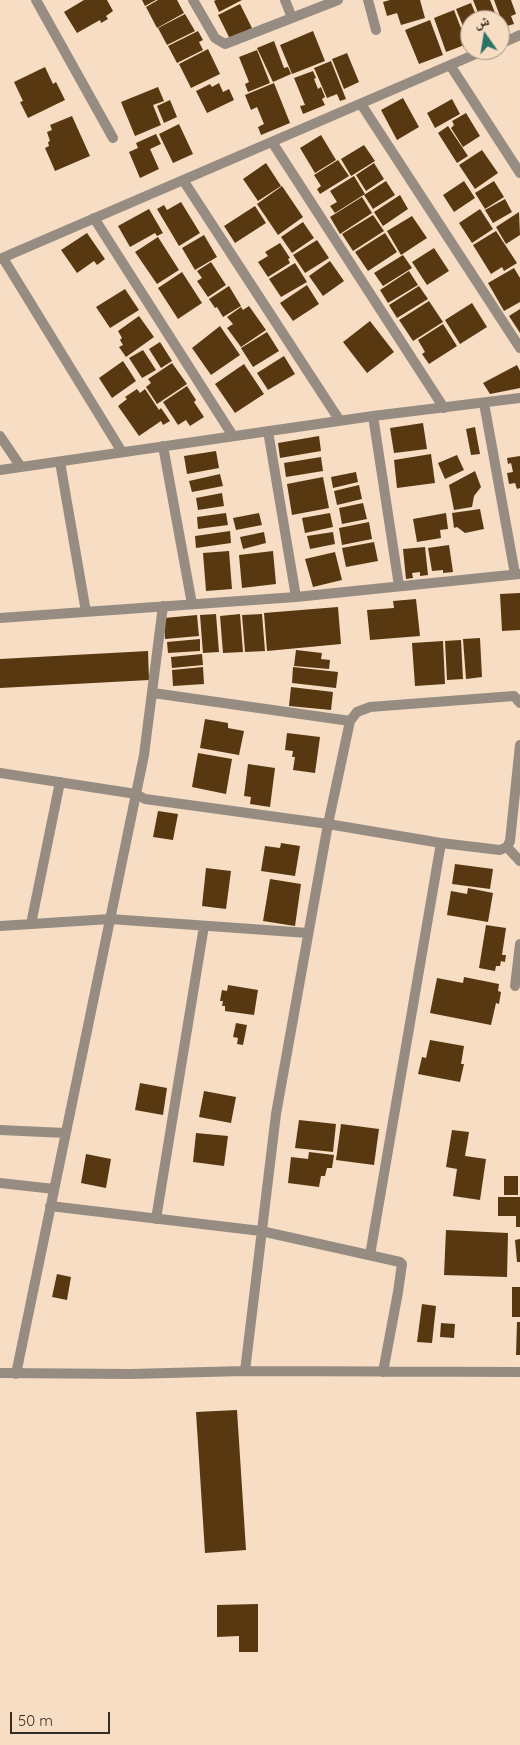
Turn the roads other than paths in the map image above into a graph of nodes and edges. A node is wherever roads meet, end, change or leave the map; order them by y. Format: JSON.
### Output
{"nodes":[{"id":1,"x":36,"y":0,"type":"edge"},
{"id":2,"x":193,"y":0,"type":"edge"},
{"id":3,"x":285,"y":0,"type":"edge"},
{"id":4,"x":338,"y":0,"type":"edge"},
{"id":5,"x":368,"y":0,"type":"edge"},
{"id":6,"x":292,"y":18,"type":"junction"},
{"id":7,"x":376,"y":30,"type":"dead end"},
{"id":8,"x":462,"y":60,"type":"edge"},
{"id":9,"x":450,"y":65,"type":"junction"},
{"id":10,"x":361,"y":104,"type":"junction"},
{"id":11,"x":113,"y":138,"type":"dead end"},
{"id":12,"x":272,"y":142,"type":"junction"},
{"id":13,"x":520,"y":173,"type":"edge"},
{"id":14,"x":183,"y":180,"type":"junction"},
{"id":15,"x":94,"y":218,"type":"junction"},
{"id":16,"x":2,"y":258,"type":"edge"},
{"id":17,"x":520,"y":348,"type":"edge"},
{"id":18,"x":520,"y":398,"type":"edge"},
{"id":19,"x":484,"y":404,"type":"junction"},
{"id":20,"x":444,"y":408,"type":"junction"},
{"id":21,"x":373,"y":416,"type":"junction"},
{"id":22,"x":340,"y":421,"type":"junction"},
{"id":23,"x":268,"y":431,"type":"junction"},
{"id":24,"x":0,"y":436,"type":"edge"},
{"id":25,"x":233,"y":436,"type":"junction"},
{"id":26,"x":163,"y":446,"type":"junction"},
{"id":27,"x":122,"y":452,"type":"junction"},
{"id":28,"x":60,"y":462,"type":"junction"},
{"id":29,"x":21,"y":467,"type":"junction"},
{"id":30,"x":0,"y":470,"type":"edge"},
{"id":31,"x":518,"y":574,"type":"edge"},
{"id":32,"x":398,"y":586,"type":"junction"},
{"id":33,"x":296,"y":596,"type":"junction"},
{"id":34,"x":192,"y":604,"type":"junction"},
{"id":35,"x":163,"y":606,"type":"junction"},
{"id":36,"x":86,"y":612,"type":"junction"},
{"id":37,"x":0,"y":618,"type":"edge"},
{"id":38,"x":153,"y":693,"type":"junction"},
{"id":39,"x":520,"y":703,"type":"edge"},
{"id":40,"x":350,"y":722,"type":"junction"},
{"id":41,"x":520,"y":745,"type":"edge"},
{"id":42,"x":0,"y":773,"type":"edge"},
{"id":43,"x":60,"y":782,"type":"junction"},
{"id":44,"x":136,"y":794,"type":"junction"},
{"id":45,"x":328,"y":824,"type":"junction"},
{"id":46,"x":441,"y":843,"type":"junction"},
{"id":47,"x":507,"y":847,"type":"junction"},
{"id":48,"x":520,"y":861,"type":"edge"},
{"id":49,"x":110,"y":919,"type":"junction"},
{"id":50,"x":31,"y":924,"type":"junction"},
{"id":51,"x":0,"y":926,"type":"edge"},
{"id":52,"x":204,"y":926,"type":"junction"},
{"id":53,"x":308,"y":933,"type":"junction"},
{"id":54,"x":520,"y":944,"type":"edge"},
{"id":55,"x":515,"y":986,"type":"dead end"},
{"id":56,"x":0,"y":1130,"type":"edge"},
{"id":57,"x":65,"y":1133,"type":"junction"},
{"id":58,"x":0,"y":1183,"type":"edge"},
{"id":59,"x":54,"y":1189,"type":"junction"},
{"id":60,"x":50,"y":1206,"type":"junction"},
{"id":61,"x":156,"y":1219,"type":"junction"},
{"id":62,"x":261,"y":1231,"type":"junction"},
{"id":63,"x":370,"y":1254,"type":"junction"},
{"id":64,"x":246,"y":1371,"type":"junction"},
{"id":65,"x":383,"y":1372,"type":"junction"},
{"id":66,"x":520,"y":1372,"type":"edge"},
{"id":67,"x":0,"y":1373,"type":"edge"},
{"id":68,"x":16,"y":1374,"type":"junction"}],
"edges":[{"from":1,"to":11,"type":"street"},
{"from":2,"to":6,"type":"street"},
{"from":3,"to":6,"type":"street"},
{"from":4,"to":6,"type":"street"},
{"from":5,"to":7,"type":"street"},
{"from":8,"to":9,"type":"street"},
{"from":9,"to":10,"type":"street"},
{"from":9,"to":13,"type":"street"},
{"from":10,"to":12,"type":"street"},
{"from":10,"to":17,"type":"street"},
{"from":12,"to":14,"type":"street"},
{"from":12,"to":20,"type":"street"},
{"from":14,"to":15,"type":"street"},
{"from":14,"to":22,"type":"street"},
{"from":15,"to":16,"type":"street"},
{"from":15,"to":25,"type":"street"},
{"from":16,"to":27,"type":"street"},
{"from":18,"to":19,"type":"street"},
{"from":19,"to":20,"type":"street"},
{"from":19,"to":31,"type":"street"},
{"from":20,"to":21,"type":"street"},
{"from":21,"to":22,"type":"street"},
{"from":21,"to":32,"type":"street"},
{"from":22,"to":23,"type":"street"},
{"from":23,"to":25,"type":"street"},
{"from":23,"to":33,"type":"street"},
{"from":24,"to":29,"type":"street"},
{"from":25,"to":26,"type":"street"},
{"from":26,"to":27,"type":"street"},
{"from":26,"to":34,"type":"street"},
{"from":27,"to":28,"type":"street"},
{"from":28,"to":29,"type":"street"},
{"from":28,"to":36,"type":"street"},
{"from":29,"to":30,"type":"street"},
{"from":31,"to":32,"type":"street"},
{"from":32,"to":33,"type":"street"},
{"from":33,"to":34,"type":"street"},
{"from":34,"to":35,"type":"street"},
{"from":35,"to":36,"type":"street"},
{"from":35,"to":38,"type":"street"},
{"from":36,"to":37,"type":"street"},
{"from":38,"to":40,"type":"street"},
{"from":38,"to":44,"type":"street"},
{"from":39,"to":40,"type":"street"},
{"from":40,"to":45,"type":"street"},
{"from":41,"to":47,"type":"street"},
{"from":42,"to":43,"type":"street"},
{"from":43,"to":44,"type":"street"},
{"from":43,"to":50,"type":"street"},
{"from":44,"to":45,"type":"street"},
{"from":44,"to":49,"type":"street"},
{"from":45,"to":46,"type":"street"},
{"from":45,"to":53,"type":"street"},
{"from":46,"to":47,"type":"street"},
{"from":46,"to":63,"type":"street"},
{"from":47,"to":48,"type":"street"},
{"from":49,"to":50,"type":"street"},
{"from":49,"to":52,"type":"street"},
{"from":49,"to":57,"type":"street"},
{"from":50,"to":51,"type":"street"},
{"from":52,"to":53,"type":"street"},
{"from":52,"to":61,"type":"street"},
{"from":53,"to":62,"type":"street"},
{"from":54,"to":55,"type":"street"},
{"from":56,"to":57,"type":"street"},
{"from":57,"to":59,"type":"street"},
{"from":58,"to":59,"type":"street"},
{"from":59,"to":60,"type":"street"},
{"from":60,"to":61,"type":"street"},
{"from":60,"to":68,"type":"street"},
{"from":61,"to":62,"type":"street"},
{"from":62,"to":63,"type":"street"},
{"from":62,"to":64,"type":"street"},
{"from":63,"to":65,"type":"street"},
{"from":64,"to":65,"type":"street"},
{"from":64,"to":68,"type":"street"},
{"from":65,"to":66,"type":"street"},
{"from":67,"to":68,"type":"street"}]}
